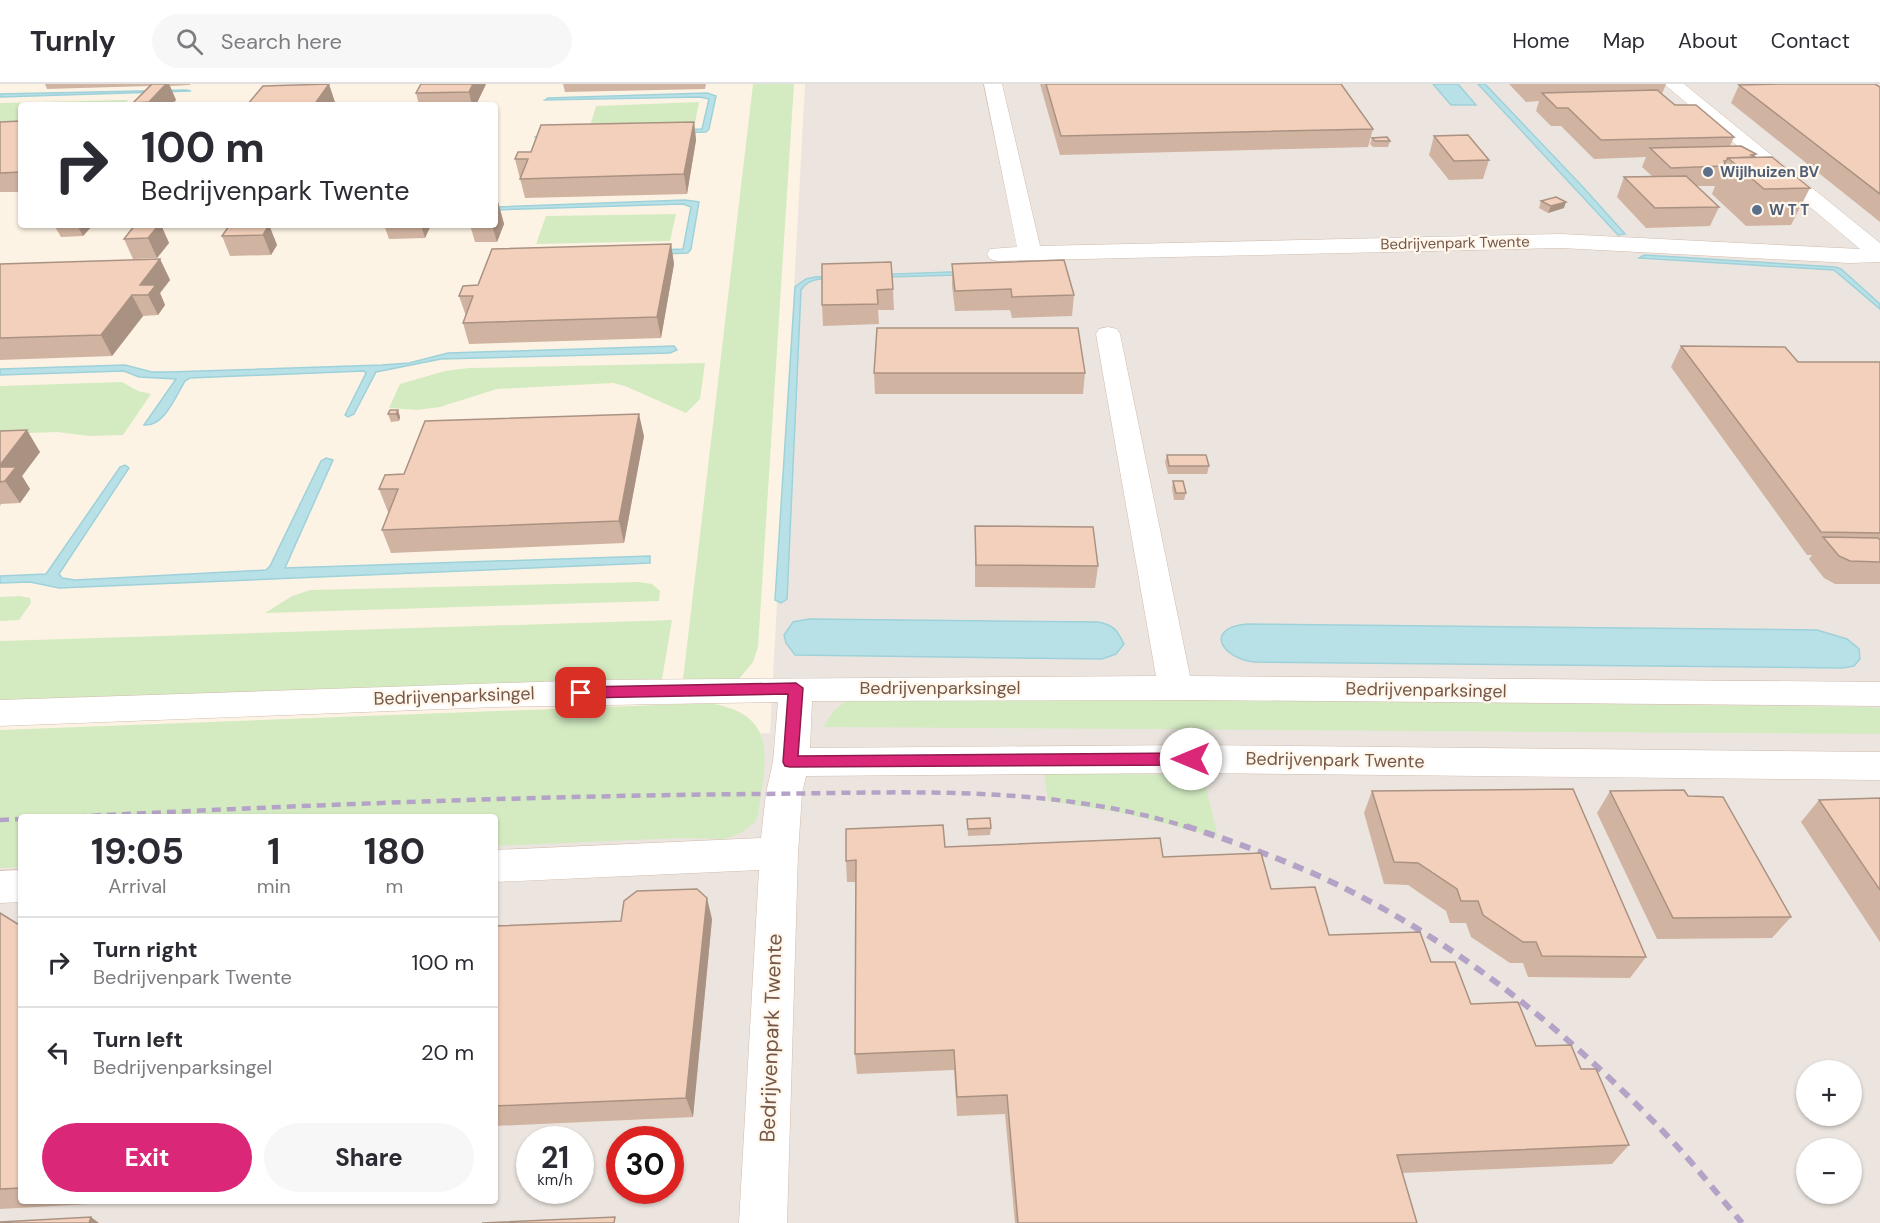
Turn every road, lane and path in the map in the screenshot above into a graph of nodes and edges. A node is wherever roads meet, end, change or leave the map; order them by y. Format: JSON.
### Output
{"nodes":[{"id":1,"x":993,"y":84,"type":"edge"},
{"id":2,"x":1673,"y":84,"type":"edge"},
{"id":3,"x":1030,"y":253,"type":"junction"},
{"id":4,"x":998,"y":254,"type":"dead end"},
{"id":5,"x":1880,"y":254,"type":"edge"},
{"id":6,"x":1108,"y":334,"type":"dead end"},
{"id":7,"x":1175,"y":687,"type":"junction"},
{"id":8,"x":796,"y":688,"type":"junction"},
{"id":9,"x":1880,"y":694,"type":"edge"},
{"id":10,"x":0,"y":713,"type":"edge"},
{"id":11,"x":790,"y":762,"type":"junction"},
{"id":12,"x":1880,"y":766,"type":"edge"},
{"id":13,"x":779,"y":853,"type":"junction"},
{"id":14,"x":498,"y":866,"type":"edge"},
{"id":15,"x":18,"y":886,"type":"edge"},
{"id":16,"x":0,"y":887,"type":"edge"},
{"id":17,"x":764,"y":1223,"type":"edge"}],
"edges":[{"from":1,"to":3,"type":"street"},
{"from":2,"to":5,"type":"street","name":"Bedrijvenpark Twente"},
{"from":3,"to":4,"type":"street","name":"Bedrijvenpark Twente"},
{"from":3,"to":5,"type":"street","name":"Bedrijvenpark Twente"},
{"from":6,"to":7,"type":"street"},
{"from":7,"to":8,"type":"street","name":"Bedrijvenparksingel"},
{"from":7,"to":9,"type":"street","name":"Bedrijvenparksingel"},
{"from":8,"to":10,"type":"street","name":"Bedrijvenparksingel"},
{"from":8,"to":11,"type":"street","name":"Bedrijvenpark Twente"},
{"from":11,"to":12,"type":"street","name":"Bedrijvenpark Twente"},
{"from":11,"to":13,"type":"street","name":"Bedrijvenpark Twente"},
{"from":13,"to":14,"type":"street"},
{"from":13,"to":17,"type":"street","name":"Bedrijvenpark Twente"},
{"from":15,"to":16,"type":"street"}]}
